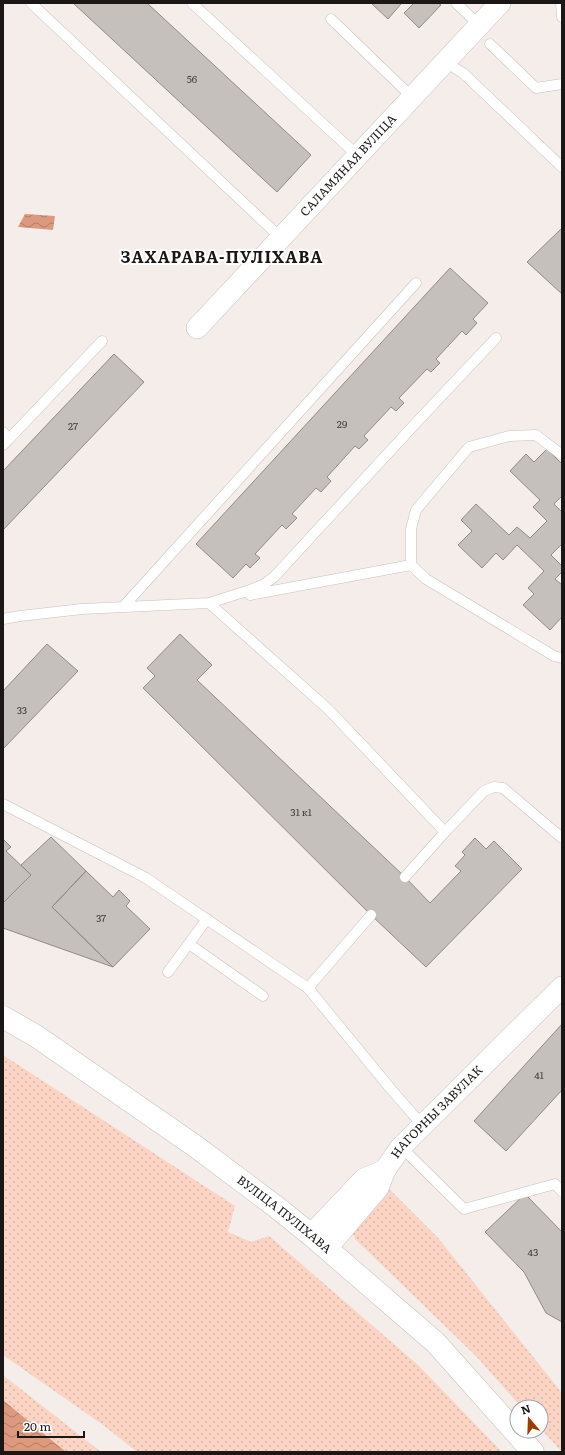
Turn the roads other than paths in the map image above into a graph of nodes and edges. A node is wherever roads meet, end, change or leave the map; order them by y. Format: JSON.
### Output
{"nodes":[{"id":1,"x":32,"y":3,"type":"edge"},
{"id":2,"x":192,"y":3,"type":"edge"},
{"id":3,"x":456,"y":3,"type":"edge"},
{"id":4,"x":500,"y":3,"type":"edge"},
{"id":5,"x":561,"y":3,"type":"edge"},
{"id":6,"x":562,"y":17,"type":"edge"},
{"id":7,"x":331,"y":19,"type":"dead end"},
{"id":8,"x":479,"y":25,"type":"junction"},
{"id":9,"x":490,"y":44,"type":"dead end"},
{"id":10,"x":446,"y":62,"type":"junction"},
{"id":11,"x":562,"y":84,"type":"edge"},
{"id":12,"x":412,"y":97,"type":"junction"},
{"id":13,"x":358,"y":156,"type":"junction"},
{"id":14,"x":562,"y":167,"type":"edge"},
{"id":15,"x":281,"y":238,"type":"junction"},
{"id":16,"x":416,"y":283,"type":"dead end"},
{"id":17,"x":197,"y":328,"type":"dead end"},
{"id":18,"x":496,"y":338,"type":"dead end"},
{"id":19,"x":102,"y":341,"type":"dead end"},
{"id":20,"x":5,"y":439,"type":"edge"},
{"id":21,"x":562,"y":456,"type":"edge"},
{"id":22,"x":412,"y":565,"type":"junction"},
{"id":23,"x":209,"y":603,"type":"junction"},
{"id":24,"x":123,"y":607,"type":"junction"},
{"id":25,"x":3,"y":619,"type":"edge"},
{"id":26,"x":562,"y":658,"type":"edge"},
{"id":27,"x":3,"y":804,"type":"edge"},
{"id":28,"x":445,"y":832,"type":"junction"},
{"id":29,"x":562,"y":838,"type":"edge"},
{"id":30,"x":405,"y":877,"type":"dead end"},
{"id":31,"x":370,"y":915,"type":"dead end"},
{"id":32,"x":208,"y":919,"type":"junction"},
{"id":33,"x":189,"y":944,"type":"junction"},
{"id":34,"x":168,"y":972,"type":"dead end"},
{"id":35,"x":308,"y":988,"type":"junction"},
{"id":36,"x":562,"y":988,"type":"edge"},
{"id":37,"x":263,"y":996,"type":"dead end"},
{"id":38,"x":3,"y":1017,"type":"edge"},
{"id":39,"x":423,"y":1126,"type":"junction"},
{"id":40,"x":401,"y":1147,"type":"junction"},
{"id":41,"x":385,"y":1170,"type":"junction"},
{"id":42,"x":562,"y":1192,"type":"edge"},
{"id":43,"x":311,"y":1235,"type":"junction"},
{"id":44,"x":327,"y":1248,"type":"junction"},
{"id":45,"x":533,"y":1452,"type":"edge"}],
"edges":[{"from":1,"to":15,"type":"lane"},
{"from":2,"to":13,"type":"lane"},
{"from":3,"to":8,"type":"lane"},
{"from":4,"to":8,"type":"street","name":"САЛАМЯНАЯ ВУЛІЦА"},
{"from":5,"to":6,"type":"lane"},
{"from":7,"to":12,"type":"lane"},
{"from":8,"to":10,"type":"street","name":"САЛАМЯНАЯ ВУЛІЦА"},
{"from":9,"to":11,"type":"lane"},
{"from":10,"to":12,"type":"street","name":"САЛАМЯНАЯ ВУЛІЦА"},
{"from":10,"to":14,"type":"lane"},
{"from":12,"to":13,"type":"street","name":"САЛАМЯНАЯ ВУЛІЦА"},
{"from":13,"to":15,"type":"street","name":"САЛАМЯНАЯ ВУЛІЦА"},
{"from":15,"to":17,"type":"street","name":"САЛАМЯНАЯ ВУЛІЦА"},
{"from":16,"to":24,"type":"lane"},
{"from":18,"to":23,"type":"lane"},
{"from":19,"to":20,"type":"lane"},
{"from":21,"to":22,"type":"lane"},
{"from":22,"to":23,"type":"lane"},
{"from":22,"to":26,"type":"lane"},
{"from":23,"to":24,"type":"lane"},
{"from":23,"to":28,"type":"lane"},
{"from":24,"to":25,"type":"lane"},
{"from":27,"to":32,"type":"lane"},
{"from":28,"to":29,"type":"lane"},
{"from":28,"to":30,"type":"lane"},
{"from":31,"to":35,"type":"lane"},
{"from":32,"to":33,"type":"lane"},
{"from":32,"to":35,"type":"lane"},
{"from":33,"to":34,"type":"lane"},
{"from":33,"to":37,"type":"lane"},
{"from":35,"to":39,"type":"lane"},
{"from":36,"to":39,"type":"street","name":"НАГОРНЫ ЗАВУЛАК"},
{"from":38,"to":43,"type":"street","name":"ВУЛІЦА ПУЛІХАВА"},
{"from":39,"to":40,"type":"street","name":"НАГОРНЫ ЗАВУЛАК"},
{"from":40,"to":41,"type":"street","name":"НАГОРНЫ ЗАВУЛАК"},
{"from":40,"to":42,"type":"lane"},
{"from":41,"to":43,"type":"street"},
{"from":41,"to":44,"type":"street","name":"НАГОРНЫ ЗАВУЛАК"},
{"from":43,"to":44,"type":"street","name":"ВУЛІЦА ПУЛІХАВА"},
{"from":44,"to":45,"type":"street","name":"ВУЛІЦА ПУЛІХАВА"}]}
